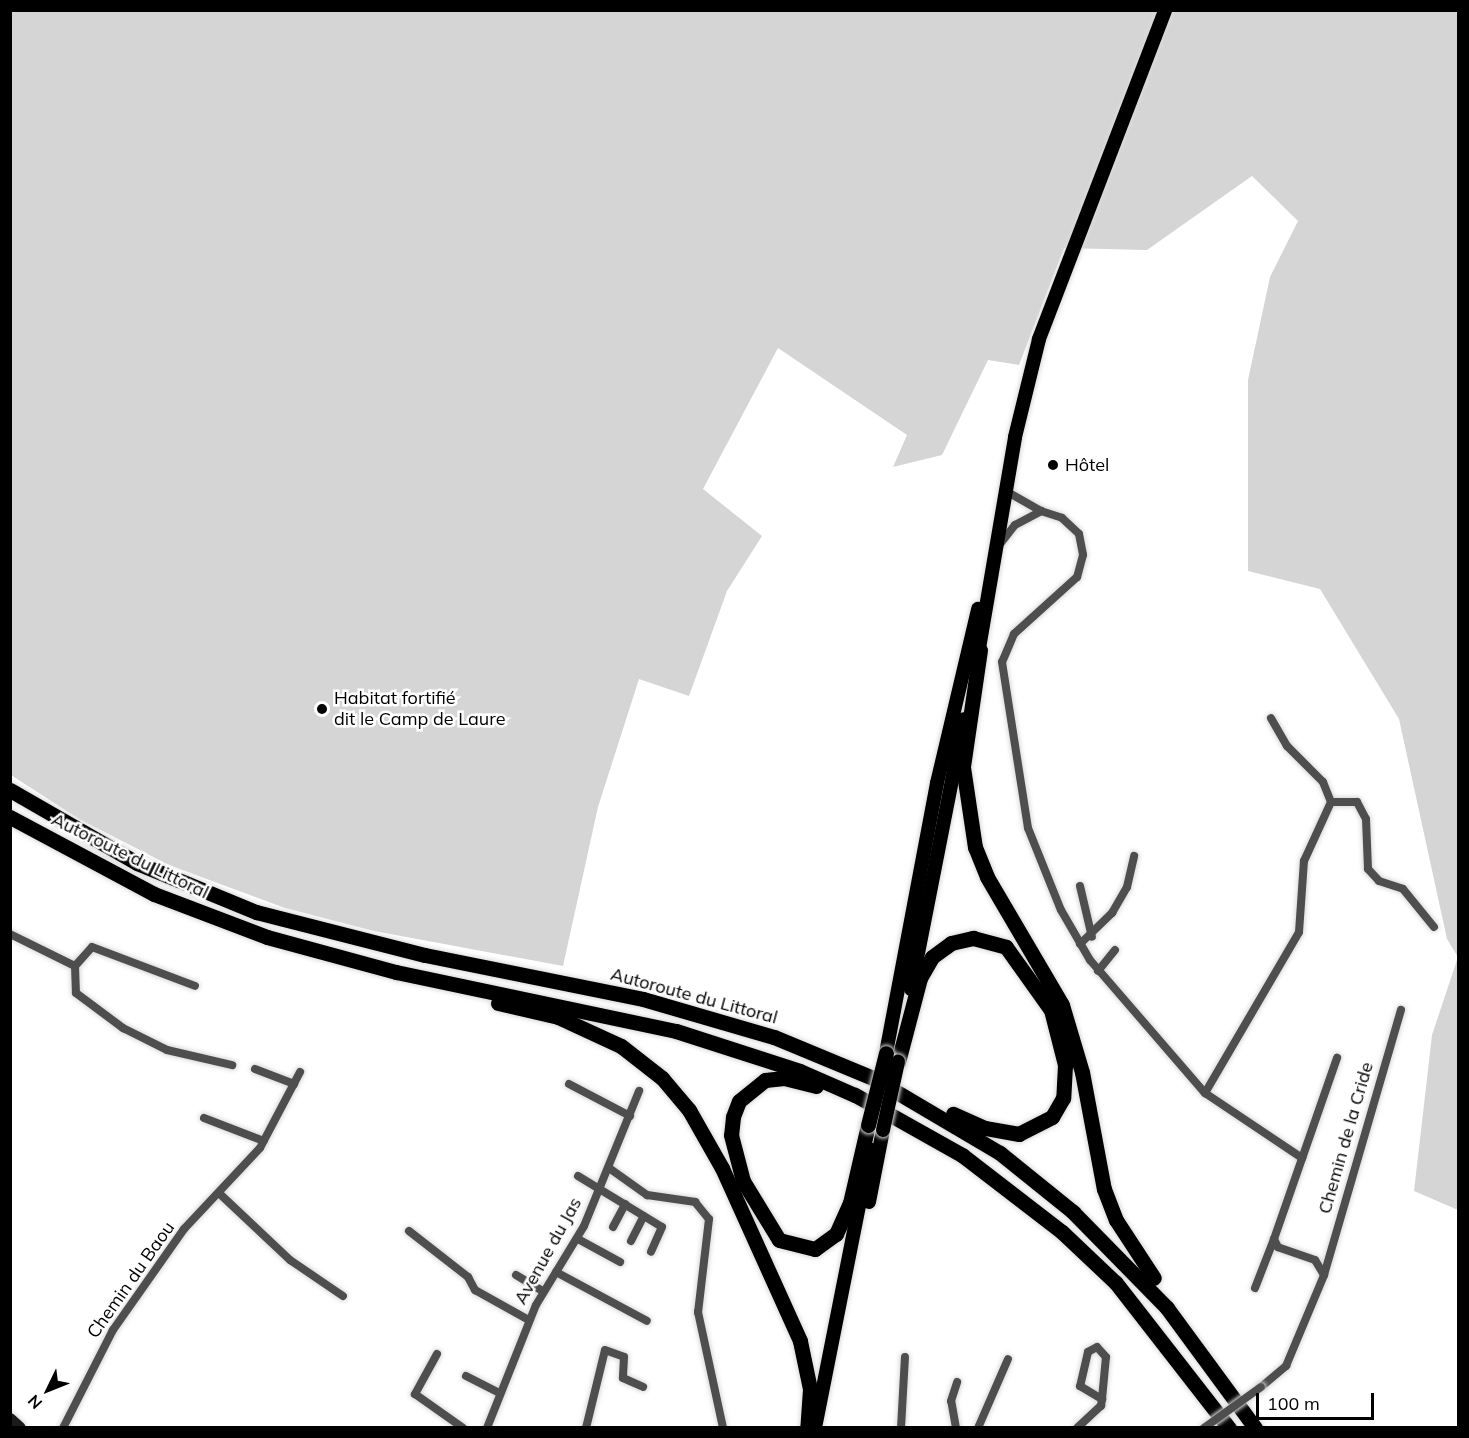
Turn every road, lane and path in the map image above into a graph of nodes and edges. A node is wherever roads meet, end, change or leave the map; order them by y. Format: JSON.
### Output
{"nodes":[{"id":1,"x":1165,"y":10,"type":"edge"},
{"id":2,"x":1002,"y":500,"type":"junction"},
{"id":3,"x":1041,"y":511,"type":"junction"},
{"id":4,"x":1021,"y":522,"type":"junction"},
{"id":5,"x":997,"y":550,"type":"junction"},
{"id":6,"x":980,"y":650,"type":"junction"},
{"id":7,"x":1271,"y":718,"type":"dead end"},
{"id":8,"x":10,"y":790,"type":"edge"},
{"id":9,"x":1331,"y":802,"type":"junction"},
{"id":10,"x":10,"y":817,"type":"edge"},
{"id":11,"x":1134,"y":856,"type":"dead end"},
{"id":12,"x":1080,"y":886,"type":"dead end"},
{"id":13,"x":1434,"y":927,"type":"dead end"},
{"id":14,"x":10,"y":934,"type":"edge"},
{"id":15,"x":1092,"y":937,"type":"junction"},
{"id":16,"x":1080,"y":944,"type":"junction"},
{"id":17,"x":1115,"y":950,"type":"dead end"},
{"id":18,"x":336,"y":957,"type":"junction"},
{"id":19,"x":75,"y":966,"type":"junction"},
{"id":20,"x":1098,"y":971,"type":"junction"},
{"id":21,"x":195,"y":986,"type":"dead end"},
{"id":22,"x":643,"y":999,"type":"junction"},
{"id":23,"x":1401,"y":1010,"type":"dead end"},
{"id":24,"x":890,"y":1054,"type":"junction"},
{"id":25,"x":1337,"y":1059,"type":"dead end"},
{"id":26,"x":232,"y":1065,"type":"dead end"},
{"id":27,"x":255,"y":1069,"type":"dead end"},
{"id":28,"x":300,"y":1072,"type":"dead end"},
{"id":29,"x":294,"y":1084,"type":"junction"},
{"id":30,"x":569,"y":1084,"type":"dead end"},
{"id":31,"x":639,"y":1091,"type":"dead end"},
{"id":32,"x":1205,"y":1093,"type":"junction"},
{"id":33,"x":630,"y":1116,"type":"junction"},
{"id":34,"x":204,"y":1118,"type":"dead end"},
{"id":35,"x":875,"y":1127,"type":"junction"},
{"id":36,"x":264,"y":1141,"type":"junction"},
{"id":37,"x":1302,"y":1158,"type":"junction"},
{"id":38,"x":609,"y":1168,"type":"junction"},
{"id":39,"x":578,"y":1176,"type":"dead end"},
{"id":40,"x":601,"y":1188,"type":"junction"},
{"id":41,"x":221,"y":1195,"type":"junction"},
{"id":42,"x":625,"y":1204,"type":"junction"},
{"id":43,"x":644,"y":1216,"type":"junction"},
{"id":44,"x":1047,"y":1219,"type":"junction"},
{"id":45,"x":613,"y":1227,"type":"dead end"},
{"id":46,"x":409,"y":1231,"type":"dead end"},
{"id":47,"x":578,"y":1239,"type":"junction"},
{"id":48,"x":1275,"y":1239,"type":"junction"},
{"id":49,"x":631,"y":1241,"type":"dead end"},
{"id":50,"x":651,"y":1252,"type":"dead end"},
{"id":51,"x":620,"y":1262,"type":"dead end"},
{"id":52,"x":556,"y":1272,"type":"junction"},
{"id":53,"x":516,"y":1275,"type":"dead end"},
{"id":54,"x":1324,"y":1275,"type":"junction"},
{"id":55,"x":1255,"y":1288,"type":"dead end"},
{"id":56,"x":543,"y":1291,"type":"junction"},
{"id":57,"x":343,"y":1296,"type":"dead end"},
{"id":58,"x":529,"y":1320,"type":"junction"},
{"id":59,"x":647,"y":1321,"type":"dead end"},
{"id":60,"x":437,"y":1354,"type":"dead end"},
{"id":61,"x":905,"y":1358,"type":"dead end"},
{"id":62,"x":1008,"y":1359,"type":"dead end"},
{"id":63,"x":466,"y":1376,"type":"dead end"},
{"id":64,"x":957,"y":1382,"type":"dead end"},
{"id":65,"x":643,"y":1387,"type":"dead end"},
{"id":66,"x":499,"y":1393,"type":"junction"},
{"id":67,"x":1102,"y":1400,"type":"junction"},
{"id":68,"x":10,"y":1419,"type":"edge"},
{"id":69,"x":20,"y":1428,"type":"edge"},
{"id":70,"x":63,"y":1428,"type":"edge"},
{"id":71,"x":463,"y":1428,"type":"edge"},
{"id":72,"x":487,"y":1428,"type":"edge"},
{"id":73,"x":586,"y":1428,"type":"edge"},
{"id":74,"x":723,"y":1428,"type":"edge"},
{"id":75,"x":807,"y":1428,"type":"edge"},
{"id":76,"x":815,"y":1428,"type":"edge"},
{"id":77,"x":823,"y":1428,"type":"edge"},
{"id":78,"x":901,"y":1428,"type":"edge"},
{"id":79,"x":956,"y":1428,"type":"edge"},
{"id":80,"x":978,"y":1428,"type":"edge"},
{"id":81,"x":1077,"y":1428,"type":"edge"},
{"id":82,"x":1204,"y":1428,"type":"edge"},
{"id":83,"x":1229,"y":1428,"type":"edge"},
{"id":84,"x":1255,"y":1428,"type":"edge"},
{"id":85,"x":1261,"y":1428,"type":"edge"}],
"edges":[{"from":1,"to":2,"type":"main road"},
{"from":2,"to":3,"type":"street"},
{"from":2,"to":4,"type":"street"},
{"from":2,"to":5,"type":"main road"},
{"from":2,"to":24,"type":"main road"},
{"from":3,"to":4,"type":"street"},
{"from":3,"to":16,"type":"street"},
{"from":4,"to":5,"type":"street"},
{"from":5,"to":6,"type":"main road"},
{"from":6,"to":24,"type":"main road"},
{"from":6,"to":85,"type":"highway"},
{"from":7,"to":9,"type":"street"},
{"from":8,"to":22,"type":"highway","name":"Autoroute du Littoral"},
{"from":9,"to":13,"type":"street"},
{"from":9,"to":32,"type":"street"},
{"from":10,"to":18,"type":"highway","name":"Autoroute du Littoral"},
{"from":11,"to":15,"type":"street"},
{"from":12,"to":15,"type":"street"},
{"from":14,"to":19,"type":"street"},
{"from":15,"to":16,"type":"street"},
{"from":16,"to":20,"type":"street"},
{"from":17,"to":20,"type":"street"},
{"from":18,"to":44,"type":"highway","name":"Autoroute du Littoral"},
{"from":18,"to":75,"type":"highway"},
{"from":19,"to":21,"type":"street"},
{"from":19,"to":26,"type":"street"},
{"from":20,"to":32,"type":"street"},
{"from":22,"to":24,"type":"highway"},
{"from":22,"to":84,"type":"highway","name":"Autoroute du Littoral"},
{"from":23,"to":54,"type":"street","name":"Chemin de la Cride"},
{"from":24,"to":35,"type":"highway","bridge":true},
{"from":25,"to":37,"type":"street","name":"Chemin de la Cride"},
{"from":27,"to":29,"type":"street"},
{"from":28,"to":29,"type":"street","name":"Chemin du Baou"},
{"from":29,"to":36,"type":"street","name":"Chemin du Baou"},
{"from":30,"to":33,"type":"street"},
{"from":31,"to":33,"type":"street","name":"Avenue du Jas"},
{"from":32,"to":37,"type":"street"},
{"from":33,"to":38,"type":"street","name":"Avenue du Jas"},
{"from":34,"to":36,"type":"street"},
{"from":35,"to":44,"type":"highway"},
{"from":35,"to":76,"type":"main road"},
{"from":35,"to":77,"type":"main road"},
{"from":36,"to":41,"type":"street","name":"Chemin du Baou"},
{"from":37,"to":48,"type":"street","name":"Chemin de la Cride"},
{"from":38,"to":40,"type":"street","name":"Avenue du Jas"},
{"from":38,"to":74,"type":"street"},
{"from":39,"to":40,"type":"street"},
{"from":40,"to":42,"type":"street"},
{"from":40,"to":47,"type":"street","name":"Avenue du Jas"},
{"from":41,"to":57,"type":"street"},
{"from":41,"to":70,"type":"street","name":"Chemin du Baou"},
{"from":42,"to":43,"type":"street"},
{"from":42,"to":45,"type":"street"},
{"from":43,"to":49,"type":"street"},
{"from":43,"to":50,"type":"street"},
{"from":44,"to":83,"type":"highway","name":"Autoroute du Littoral"},
{"from":46,"to":58,"type":"street"},
{"from":47,"to":51,"type":"street"},
{"from":47,"to":52,"type":"street","name":"Avenue du Jas"},
{"from":48,"to":54,"type":"street"},
{"from":48,"to":55,"type":"street","name":"Chemin de la Cride"},
{"from":52,"to":56,"type":"street","name":"Avenue du Jas"},
{"from":52,"to":59,"type":"street"},
{"from":53,"to":56,"type":"street"},
{"from":54,"to":82,"type":"street","name":"Chemin de la Cride","bridge":true},
{"from":56,"to":58,"type":"street","name":"Avenue du Jas"},
{"from":58,"to":66,"type":"street","name":"Avenue du Jas"},
{"from":60,"to":71,"type":"street"},
{"from":61,"to":78,"type":"street"},
{"from":62,"to":80,"type":"street"},
{"from":63,"to":66,"type":"street"},
{"from":64,"to":79,"type":"street"},
{"from":65,"to":73,"type":"street"},
{"from":66,"to":72,"type":"street","name":"Avenue du Jas"},
{"from":67,"to":67,"type":"street"},
{"from":67,"to":81,"type":"street"},
{"from":68,"to":69,"type":"street"}]}
